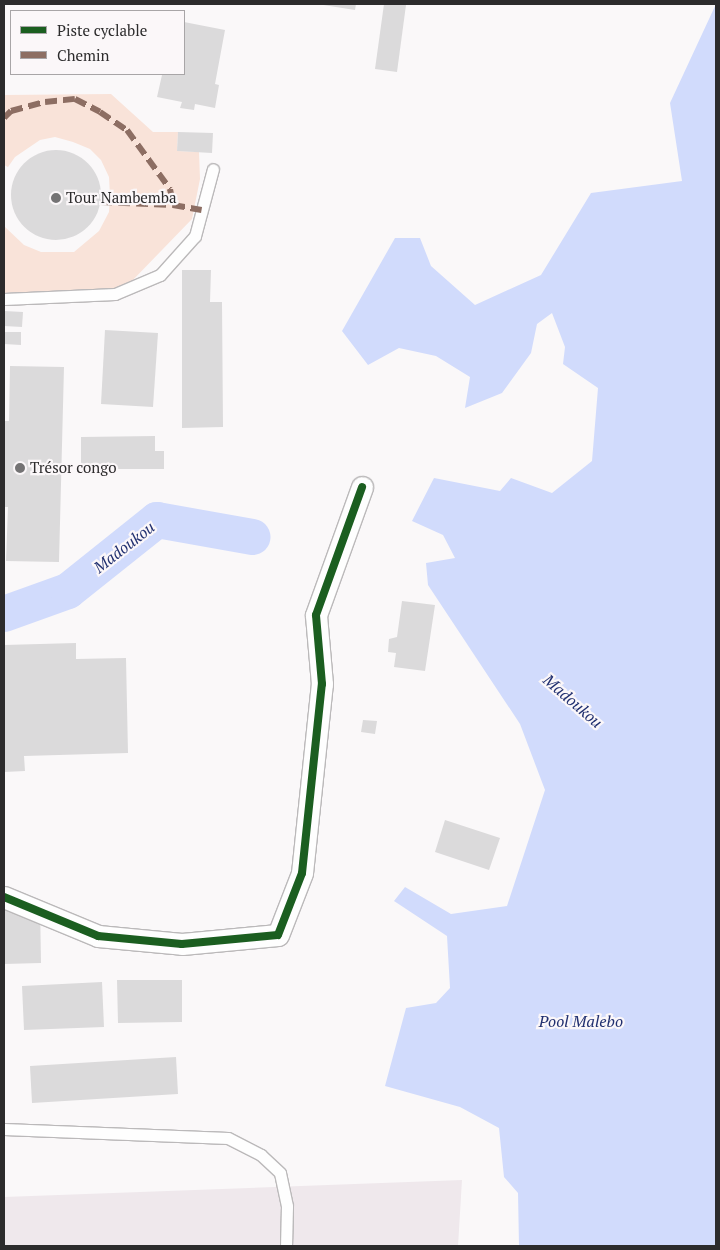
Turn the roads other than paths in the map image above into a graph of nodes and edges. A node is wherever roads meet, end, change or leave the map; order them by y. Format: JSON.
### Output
{"nodes":[{"id":1,"x":213,"y":169,"type":"dead end"},
{"id":2,"x":4,"y":299,"type":"edge"},
{"id":3,"x":362,"y":487,"type":"dead end"},
{"id":4,"x":4,"y":897,"type":"edge"},
{"id":5,"x":4,"y":1129,"type":"edge"},
{"id":6,"x":286,"y":1246,"type":"edge"}],
"edges":[{"from":1,"to":2,"type":"lane"},
{"from":3,"to":4,"type":"street"},
{"from":5,"to":6,"type":"lane"}]}
